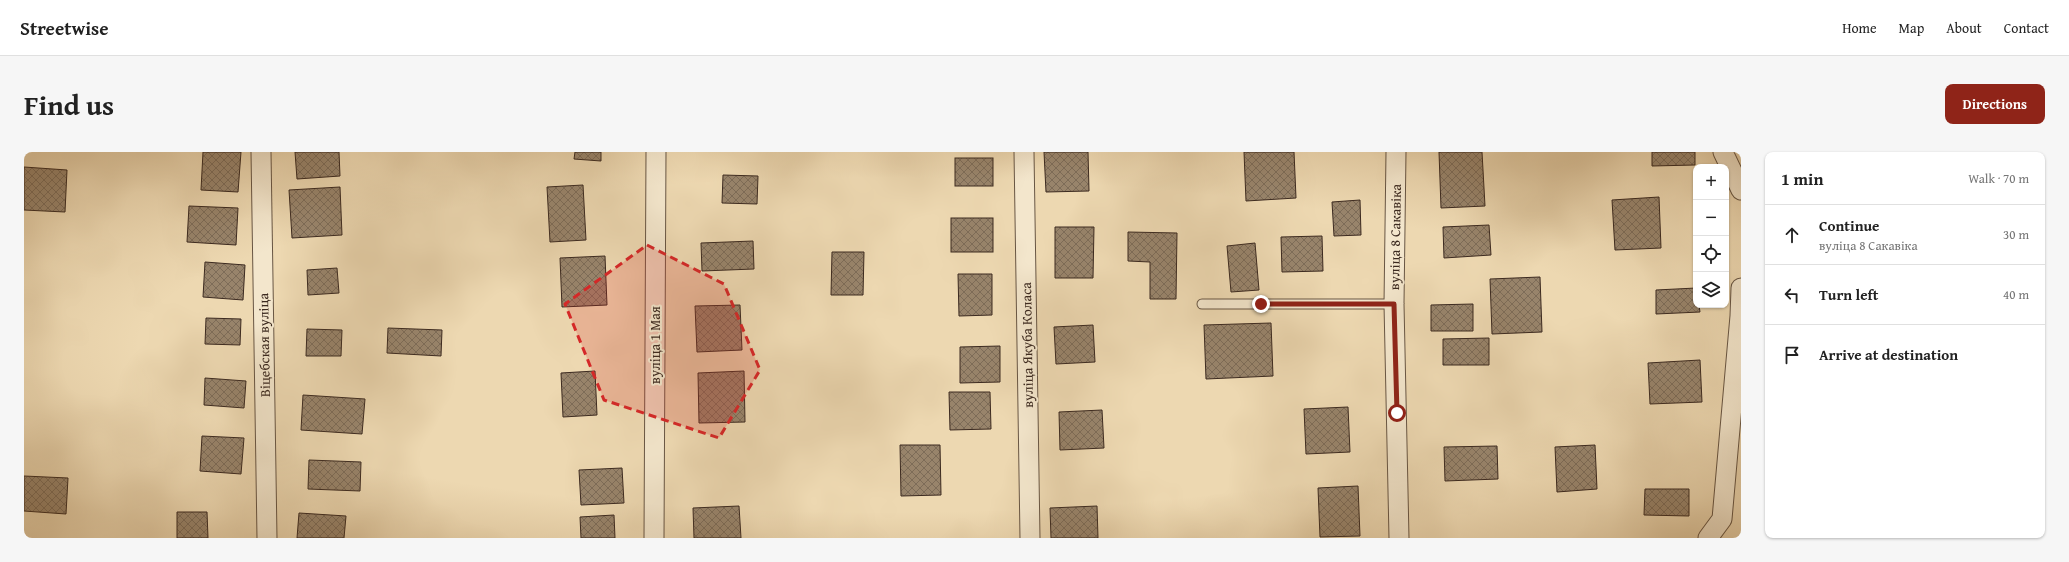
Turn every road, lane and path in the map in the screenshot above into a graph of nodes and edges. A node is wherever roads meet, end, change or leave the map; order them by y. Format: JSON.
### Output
{"nodes":[{"id":1,"x":260,"y":152,"type":"edge"},
{"id":2,"x":656,"y":152,"type":"edge"},
{"id":3,"x":1024,"y":152,"type":"edge"},
{"id":4,"x":1396,"y":152,"type":"edge"},
{"id":5,"x":1723,"y":152,"type":"edge"},
{"id":6,"x":1741,"y":190,"type":"edge"},
{"id":7,"x":1741,"y":288,"type":"edge"},
{"id":8,"x":1202,"y":304,"type":"dead end"},
{"id":9,"x":1394,"y":304,"type":"junction"},
{"id":10,"x":1741,"y":316,"type":"edge"},
{"id":11,"x":267,"y":538,"type":"edge"},
{"id":12,"x":654,"y":538,"type":"edge"},
{"id":13,"x":1030,"y":538,"type":"edge"},
{"id":14,"x":1399,"y":538,"type":"edge"},
{"id":15,"x":1708,"y":538,"type":"edge"}],
"edges":[{"from":1,"to":11,"type":"street","name":"Віцебская вуліца"},
{"from":2,"to":12,"type":"street","name":"вуліца 1 Мая"},
{"from":3,"to":13,"type":"street","name":"вуліца Якуба Коласа"},
{"from":4,"to":9,"type":"street","name":"вуліца 8 Сакавіка"},
{"from":5,"to":6,"type":"street"},
{"from":7,"to":10,"type":"street"},
{"from":8,"to":9,"type":"lane"},
{"from":9,"to":14,"type":"street","name":"вуліца 8 Сакавіка"},
{"from":10,"to":15,"type":"street"}]}
